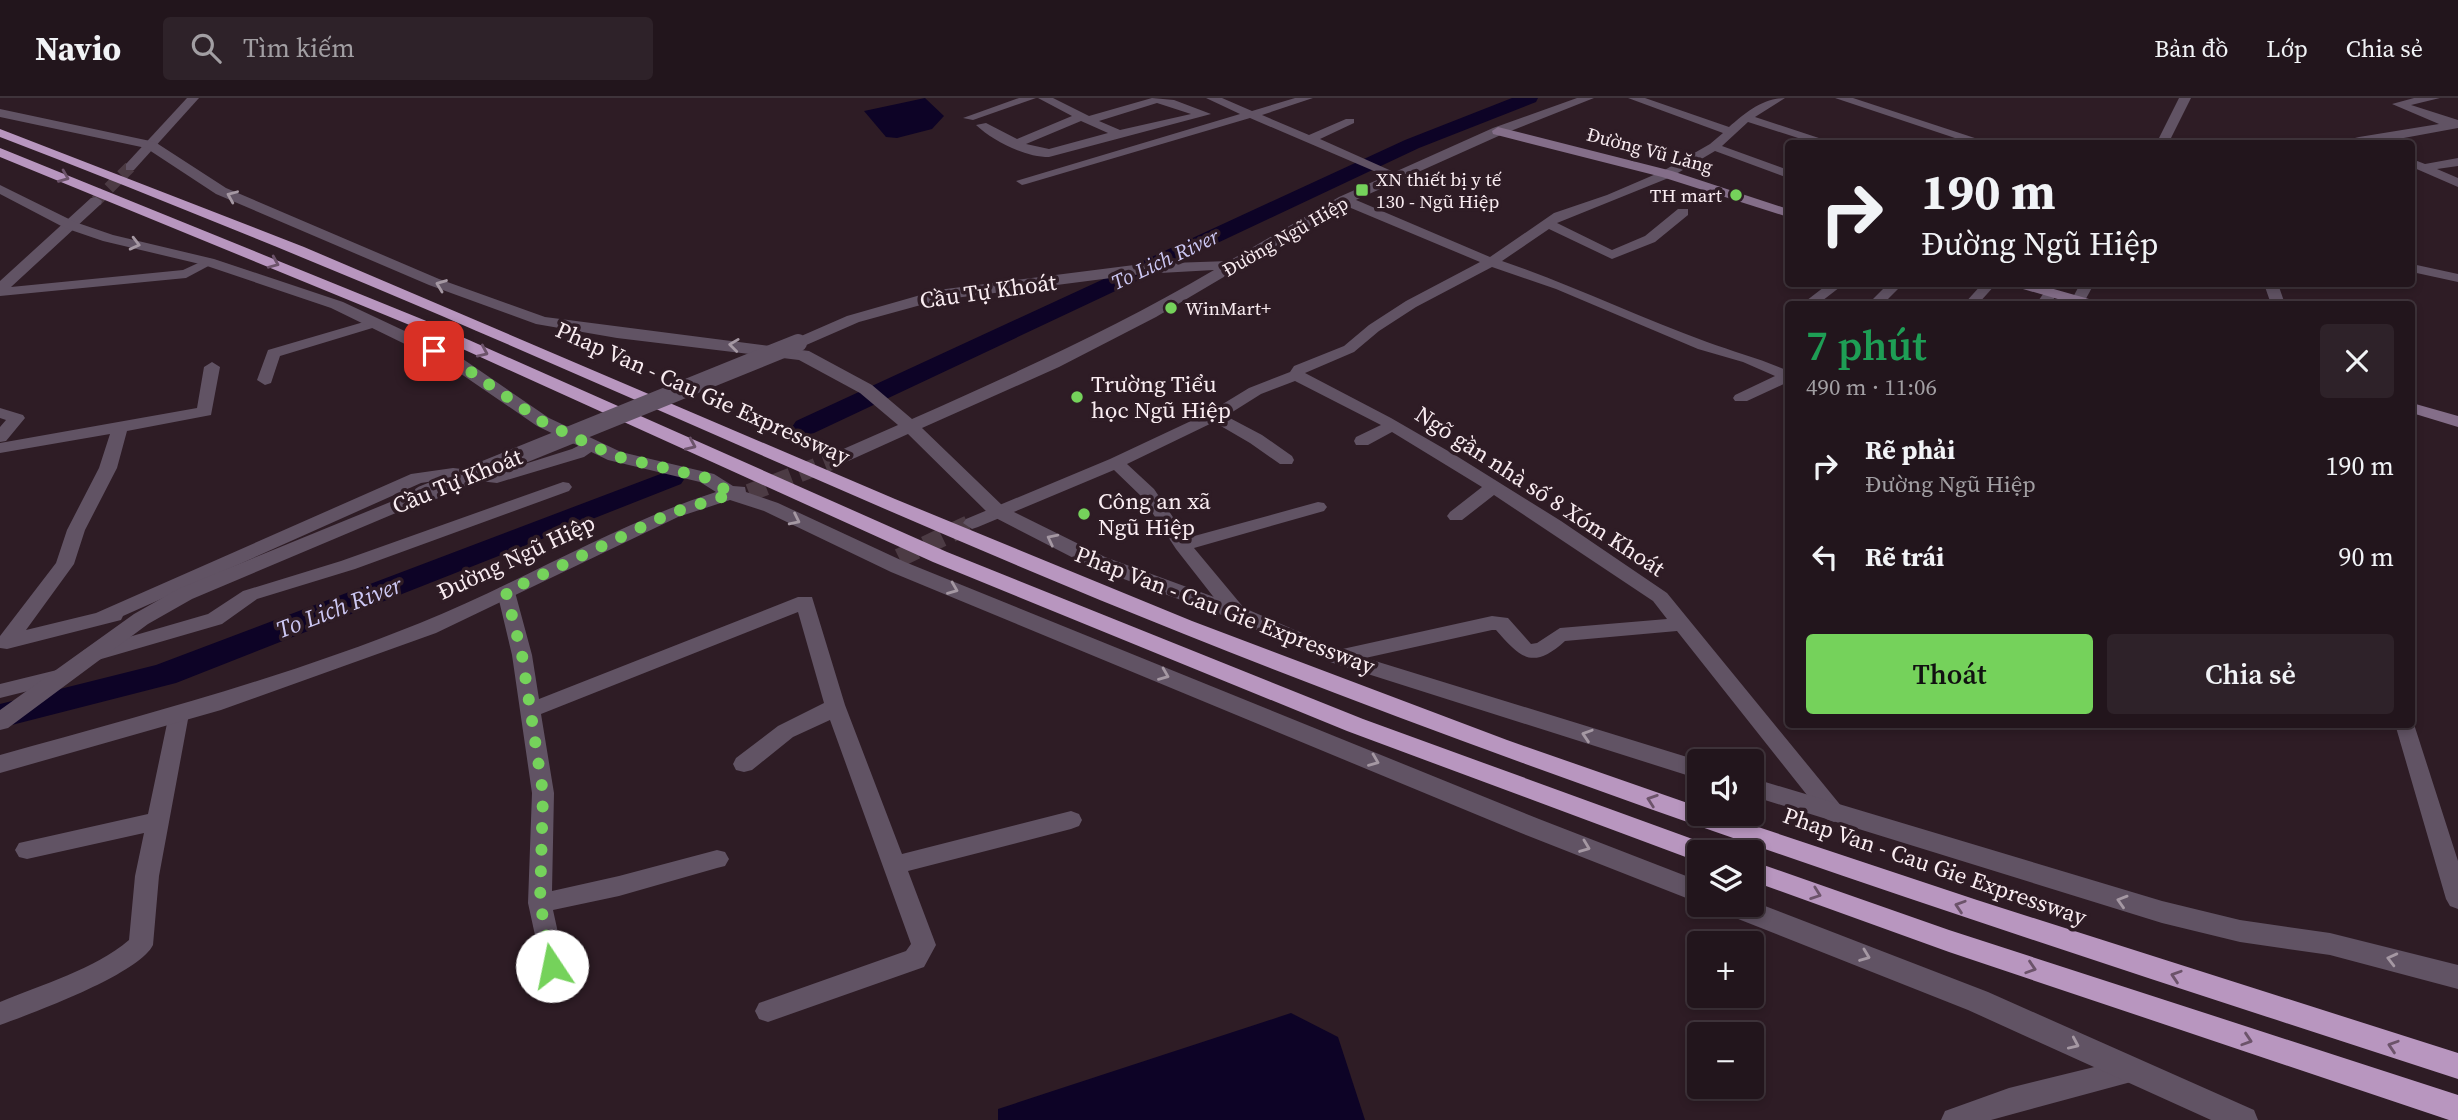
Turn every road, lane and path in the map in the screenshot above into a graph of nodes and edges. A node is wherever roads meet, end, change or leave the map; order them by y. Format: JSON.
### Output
{"nodes":[{"id":1,"x":193,"y":98,"type":"edge"},
{"id":2,"x":1030,"y":98,"type":"edge"},
{"id":3,"x":1044,"y":98,"type":"edge"},
{"id":4,"x":1212,"y":98,"type":"edge"},
{"id":5,"x":1307,"y":98,"type":"edge"},
{"id":6,"x":1588,"y":98,"type":"edge"},
{"id":7,"x":1634,"y":98,"type":"edge"},
{"id":8,"x":1779,"y":98,"type":"edge"},
{"id":9,"x":1841,"y":98,"type":"edge"},
{"id":10,"x":2185,"y":98,"type":"edge"},
{"id":11,"x":2434,"y":98,"type":"edge"},
{"id":12,"x":1153,"y":99,"type":"edge"},
{"id":13,"x":1233,"y":106,"type":"junction"},
{"id":14,"x":0,"y":113,"type":"edge"},
{"id":15,"x":1203,"y":114,"type":"junction"},
{"id":16,"x":1253,"y":114,"type":"junction"},
{"id":17,"x":969,"y":118,"type":"dead end"},
{"id":18,"x":1084,"y":118,"type":"junction"},
{"id":19,"x":1746,"y":118,"type":"junction"},
{"id":20,"x":1350,"y":121,"type":"dead end"},
{"id":21,"x":982,"y":125,"type":"dead end"},
{"id":22,"x":2456,"y":125,"type":"edge"},
{"id":23,"x":1498,"y":131,"type":"junction"},
{"id":24,"x":1729,"y":131,"type":"junction"},
{"id":25,"x":0,"y":134,"type":"edge"},
{"id":26,"x":1119,"y":134,"type":"junction"},
{"id":27,"x":1310,"y":139,"type":"junction"},
{"id":28,"x":1819,"y":140,"type":"edge"},
{"id":29,"x":1974,"y":140,"type":"edge"},
{"id":30,"x":2164,"y":140,"type":"edge"},
{"id":31,"x":2365,"y":140,"type":"edge"},
{"id":32,"x":150,"y":145,"type":"junction"},
{"id":33,"x":1016,"y":145,"type":"junction"},
{"id":34,"x":1714,"y":147,"type":"junction"},
{"id":35,"x":0,"y":152,"type":"edge"},
{"id":36,"x":2458,"y":162,"type":"edge"},
{"id":37,"x":2418,"y":166,"type":"edge"},
{"id":38,"x":130,"y":167,"type":"tunnel mouth"},
{"id":39,"x":1785,"y":173,"type":"edge"},
{"id":40,"x":1394,"y":174,"type":"junction"},
{"id":41,"x":1667,"y":174,"type":"junction"},
{"id":42,"x":1023,"y":181,"type":"dead end"},
{"id":43,"x":2458,"y":183,"type":"edge"},
{"id":44,"x":0,"y":189,"type":"edge"},
{"id":45,"x":1344,"y":200,"type":"junction"},
{"id":46,"x":96,"y":201,"type":"tunnel mouth"},
{"id":47,"x":1683,"y":212,"type":"dead end"},
{"id":48,"x":1785,"y":212,"type":"edge"},
{"id":49,"x":1549,"y":224,"type":"junction"},
{"id":50,"x":70,"y":225,"type":"junction"},
{"id":51,"x":209,"y":262,"type":"junction"},
{"id":52,"x":1491,"y":262,"type":"junction"},
{"id":53,"x":1234,"y":266,"type":"junction"},
{"id":54,"x":2415,"y":269,"type":"edge"},
{"id":55,"x":2458,"y":278,"type":"edge"},
{"id":56,"x":1833,"y":287,"type":"edge"},
{"id":57,"x":1893,"y":287,"type":"edge"},
{"id":58,"x":1986,"y":287,"type":"edge"},
{"id":59,"x":2026,"y":287,"type":"edge"},
{"id":60,"x":0,"y":289,"type":"edge"},
{"id":61,"x":2047,"y":299,"type":"edge"},
{"id":62,"x":1812,"y":301,"type":"edge"},
{"id":63,"x":1878,"y":301,"type":"edge"},
{"id":64,"x":1974,"y":301,"type":"edge"},
{"id":65,"x":2066,"y":301,"type":"edge"},
{"id":66,"x":374,"y":323,"type":"junction"},
{"id":67,"x":212,"y":367,"type":"dead end"},
{"id":68,"x":1785,"y":373,"type":"edge"},
{"id":69,"x":1785,"y":374,"type":"edge"},
{"id":70,"x":1296,"y":375,"type":"junction"},
{"id":71,"x":265,"y":380,"type":"dead end"},
{"id":72,"x":1741,"y":398,"type":"dead end"},
{"id":73,"x":2415,"y":409,"type":"edge"},
{"id":74,"x":0,"y":413,"type":"edge"},
{"id":75,"x":1214,"y":416,"type":"junction"},
{"id":76,"x":2458,"y":422,"type":"edge"},
{"id":77,"x":910,"y":425,"type":"junction"},
{"id":78,"x":1392,"y":425,"type":"junction"},
{"id":79,"x":120,"y":427,"type":"junction"},
{"id":80,"x":0,"y":437,"type":"edge"},
{"id":81,"x":1362,"y":441,"type":"dead end"},
{"id":82,"x":592,"y":446,"type":"junction"},
{"id":83,"x":0,"y":448,"type":"edge"},
{"id":84,"x":836,"y":456,"type":"tunnel mouth"},
{"id":85,"x":1286,"y":460,"type":"dead end"},
{"id":86,"x":1116,"y":463,"type":"junction"},
{"id":87,"x":563,"y":487,"type":"dead end"},
{"id":88,"x":1493,"y":487,"type":"junction"},
{"id":89,"x":741,"y":492,"type":"junction"},
{"id":90,"x":1318,"y":507,"type":"dead end"},
{"id":91,"x":997,"y":512,"type":"junction"},
{"id":92,"x":1456,"y":516,"type":"dead end"},
{"id":93,"x":972,"y":523,"type":"tunnel mouth"},
{"id":94,"x":1182,"y":545,"type":"junction"},
{"id":95,"x":506,"y":592,"type":"junction"},
{"id":96,"x":157,"y":610,"type":"junction"},
{"id":97,"x":1237,"y":613,"type":"junction"},
{"id":98,"x":103,"y":617,"type":"junction"},
{"id":99,"x":1680,"y":624,"type":"junction"},
{"id":100,"x":4,"y":643,"type":"edge"},
{"id":101,"x":90,"y":655,"type":"junction"},
{"id":102,"x":1338,"y":657,"type":"junction"},
{"id":103,"x":61,"y":676,"type":"junction"},
{"id":104,"x":0,"y":691,"type":"edge"},
{"id":105,"x":835,"y":705,"type":"junction"},
{"id":106,"x":531,"y":710,"type":"junction"},
{"id":107,"x":179,"y":714,"type":"junction"},
{"id":108,"x":0,"y":722,"type":"edge"},
{"id":109,"x":2405,"y":728,"type":"edge"},
{"id":110,"x":0,"y":764,"type":"edge"},
{"id":111,"x":744,"y":764,"type":"dead end"},
{"id":112,"x":1687,"y":766,"type":"edge"},
{"id":113,"x":1764,"y":791,"type":"edge"},
{"id":114,"x":1833,"y":813,"type":"junction"},
{"id":115,"x":1071,"y":820,"type":"dead end"},
{"id":116,"x":158,"y":821,"type":"junction"},
{"id":117,"x":1687,"y":847,"type":"edge"},
{"id":118,"x":27,"y":850,"type":"dead end"},
{"id":119,"x":717,"y":859,"type":"dead end"},
{"id":120,"x":894,"y":865,"type":"junction"},
{"id":121,"x":1764,"y":875,"type":"edge"},
{"id":122,"x":1687,"y":887,"type":"edge"},
{"id":123,"x":2458,"y":899,"type":"edge"},
{"id":124,"x":540,"y":902,"type":"junction"},
{"id":125,"x":1763,"y":917,"type":"edge"},
{"id":126,"x":2458,"y":978,"type":"edge"},
{"id":127,"x":557,"y":987,"type":"dead end"},
{"id":128,"x":768,"y":1011,"type":"dead end"},
{"id":129,"x":0,"y":1014,"type":"edge"},
{"id":130,"x":2458,"y":1066,"type":"edge"},
{"id":131,"x":2131,"y":1070,"type":"junction"},
{"id":132,"x":2458,"y":1110,"type":"edge"},
{"id":133,"x":1955,"y":1120,"type":"edge"},
{"id":134,"x":2243,"y":1120,"type":"edge"}],
"edges":[{"from":1,"to":32,"type":"street"},
{"from":2,"to":17,"type":"street"},
{"from":3,"to":18,"type":"street"},
{"from":4,"to":13,"type":"street"},
{"from":5,"to":16,"type":"street"},
{"from":6,"to":23,"type":"street","name":"Đường Ngũ Hiệp"},
{"from":7,"to":24,"type":"street"},
{"from":8,"to":19,"type":"street"},
{"from":9,"to":29,"type":"street"},
{"from":10,"to":30,"type":"street"},
{"from":11,"to":22,"type":"street"},
{"from":12,"to":15,"type":"street"},
{"from":12,"to":18,"type":"street"},
{"from":13,"to":15,"type":"street"},
{"from":13,"to":16,"type":"street"},
{"from":14,"to":32,"type":"street"},
{"from":15,"to":26,"type":"street"},
{"from":16,"to":27,"type":"street"},
{"from":16,"to":42,"type":"street"},
{"from":18,"to":26,"type":"street"},
{"from":18,"to":33,"type":"street"},
{"from":19,"to":24,"type":"street"},
{"from":19,"to":28,"type":"street"},
{"from":20,"to":27,"type":"street"},
{"from":21,"to":33,"type":"street"},
{"from":22,"to":31,"type":"street"},
{"from":23,"to":40,"type":"street","name":"Đường Ngũ Hiệp"},
{"from":23,"to":41,"type":"main road","name":"Đường Vũ Lăng"},
{"from":24,"to":34,"type":"street"},
{"from":130,"to":25,"type":"highway","name":"Phap Van - Cau Gie Expressway","one_way":true},
{"from":26,"to":33,"type":"street"},
{"from":27,"to":40,"type":"street"},
{"from":32,"to":38,"type":"street"},
{"from":77,"to":32,"type":"street","one_way":true},
{"from":34,"to":39,"type":"street"},
{"from":34,"to":41,"type":"street"},
{"from":35,"to":117,"type":"highway","one_way":true},
{"from":36,"to":37,"type":"street"},
{"from":37,"to":43,"type":"street"},
{"from":40,"to":45,"type":"street","name":"Đường Ngũ Hiệp"},
{"from":41,"to":48,"type":"main road","name":"Đường Vũ Lăng"},
{"from":41,"to":49,"type":"street"},
{"from":44,"to":50,"type":"street"},
{"from":45,"to":52,"type":"street"},
{"from":45,"to":53,"type":"street","name":"Đường Ngũ Hiệp"},
{"from":46,"to":50,"type":"street"},
{"from":47,"to":49,"type":"street"},
{"from":49,"to":52,"type":"street"},
{"from":50,"to":51,"type":"street","one_way":true},
{"from":50,"to":60,"type":"street"},
{"from":51,"to":60,"type":"street"},
{"from":51,"to":66,"type":"street"},
{"from":52,"to":68,"type":"street"},
{"from":52,"to":70,"type":"street"},
{"from":53,"to":77,"type":"street","name":"Đường Ngũ Hiệp"},
{"from":53,"to":96,"type":"street","name":"Cầu Tự Khoát","bridge":true},
{"from":54,"to":55,"type":"street"},
{"from":56,"to":62,"type":"street"},
{"from":57,"to":63,"type":"street"},
{"from":58,"to":64,"type":"street"},
{"from":59,"to":61,"type":"main road"},
{"from":61,"to":65,"type":"main road"},
{"from":66,"to":71,"type":"street"},
{"from":66,"to":82,"type":"street"},
{"from":67,"to":79,"type":"street"},
{"from":69,"to":72,"type":"street"},
{"from":70,"to":75,"type":"street"},
{"from":70,"to":78,"type":"street","name":"Ngõ gần nhà số 8 Xóm Khoát"},
{"from":73,"to":76,"type":"main road"},
{"from":74,"to":80,"type":"street"},
{"from":75,"to":85,"type":"street"},
{"from":75,"to":86,"type":"street"},
{"from":77,"to":84,"type":"street","name":"Đường Ngũ Hiệp"},
{"from":77,"to":91,"type":"street"},
{"from":78,"to":81,"type":"street"},
{"from":78,"to":88,"type":"street","name":"Ngõ gần nhà số 8 Xóm Khoát"},
{"from":79,"to":83,"type":"street"},
{"from":79,"to":100,"type":"street"},
{"from":82,"to":89,"type":"street"},
{"from":82,"to":98,"type":"street"},
{"from":86,"to":91,"type":"street"},
{"from":86,"to":94,"type":"street"},
{"from":87,"to":101,"type":"street"},
{"from":88,"to":92,"type":"street"},
{"from":88,"to":99,"type":"street","name":"Ngõ gần nhà số 8 Xóm Khoát"},
{"from":89,"to":95,"type":"street","name":"Đường Ngũ Hiệp"},
{"from":89,"to":122,"type":"street","one_way":true},
{"from":90,"to":94,"type":"street"},
{"from":91,"to":93,"type":"street"},
{"from":97,"to":91,"type":"street","one_way":true},
{"from":94,"to":97,"type":"street"},
{"from":95,"to":106,"type":"street"},
{"from":95,"to":107,"type":"street","name":"Đường Ngũ Hiệp"},
{"from":96,"to":98,"type":"street"},
{"from":96,"to":101,"type":"street","name":"Cầu Tự Khoát"},
{"from":97,"to":102,"type":"street"},
{"from":98,"to":100,"type":"street"},
{"from":99,"to":102,"type":"street"},
{"from":99,"to":114,"type":"street","name":"Ngõ gần nhà số 8 Xóm Khoát"},
{"from":101,"to":103,"type":"street","name":"Cầu Tự Khoát"},
{"from":112,"to":102,"type":"street","one_way":true},
{"from":103,"to":104,"type":"street"},
{"from":103,"to":108,"type":"street","name":"Cầu Tự Khoát"},
{"from":105,"to":106,"type":"street"},
{"from":105,"to":111,"type":"street"},
{"from":105,"to":120,"type":"street"},
{"from":106,"to":124,"type":"street"},
{"from":107,"to":110,"type":"street","name":"Đường Ngũ Hiệp"},
{"from":107,"to":116,"type":"street"},
{"from":109,"to":123,"type":"street"},
{"from":113,"to":114,"type":"street"},
{"from":126,"to":114,"type":"street","one_way":true},
{"from":115,"to":120,"type":"street"},
{"from":116,"to":118,"type":"street"},
{"from":116,"to":129,"type":"street"},
{"from":119,"to":124,"type":"street"},
{"from":120,"to":128,"type":"street"},
{"from":121,"to":132,"type":"highway","one_way":true},
{"from":124,"to":127,"type":"street"},
{"from":125,"to":131,"type":"street","one_way":true},
{"from":131,"to":133,"type":"street"},
{"from":131,"to":134,"type":"street"}]}
